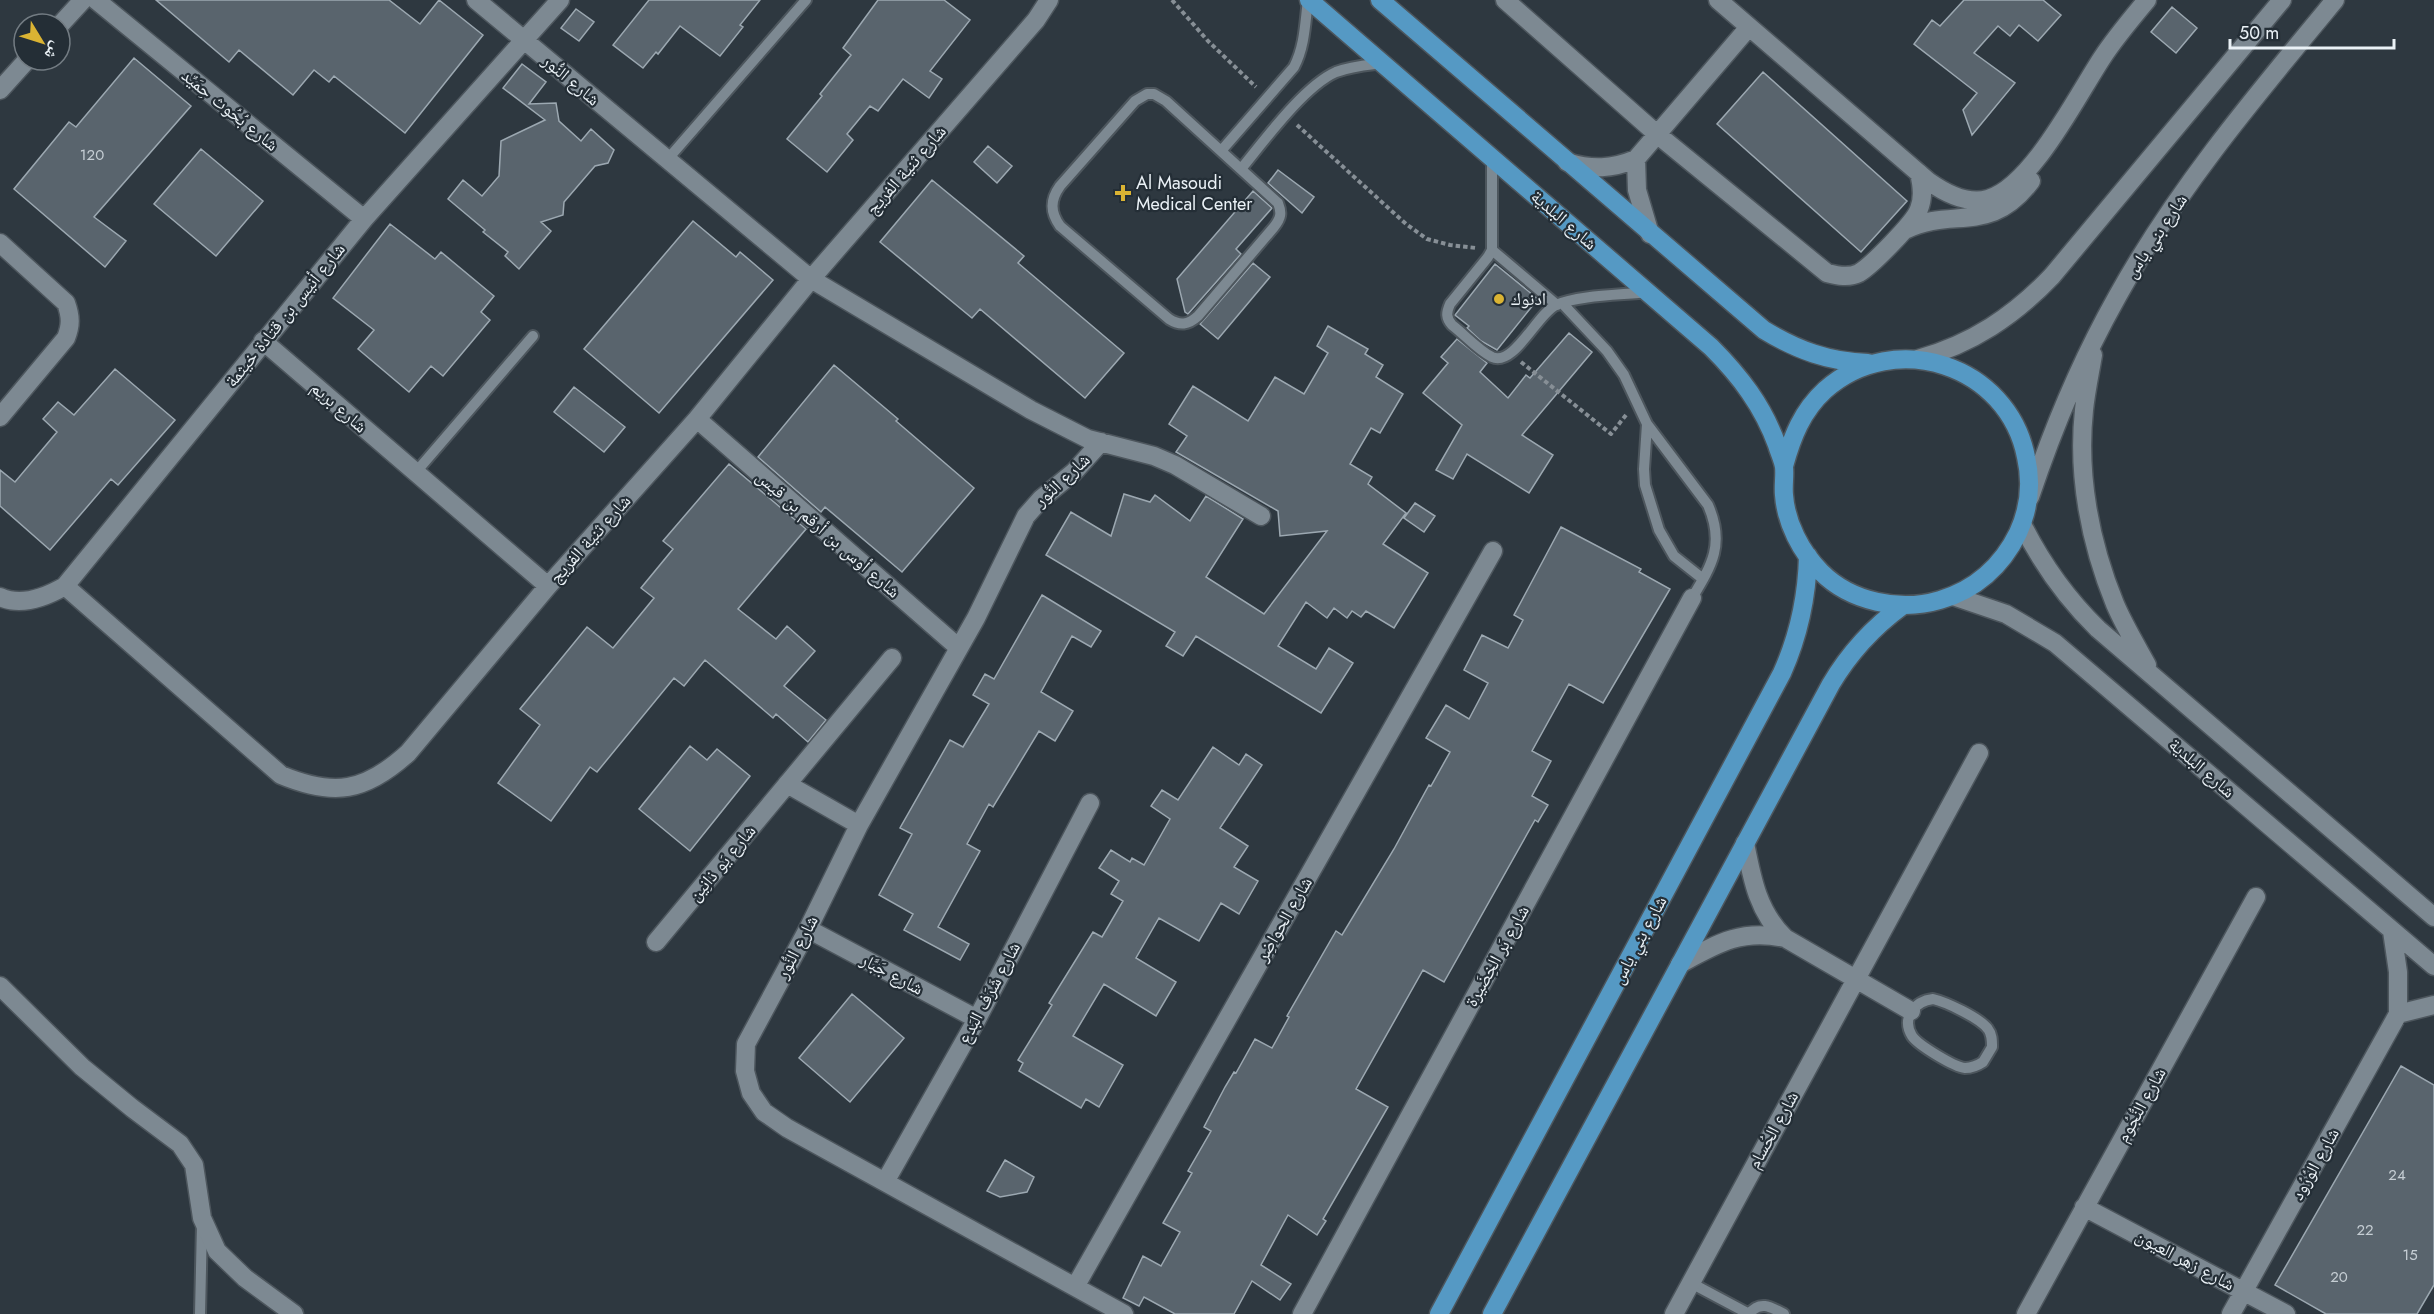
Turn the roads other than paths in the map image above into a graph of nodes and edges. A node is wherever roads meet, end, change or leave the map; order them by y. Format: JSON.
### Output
{"nodes":[{"id":1,"x":83,"y":0,"type":"edge"},
{"id":2,"x":96,"y":0,"type":"edge"},
{"id":3,"x":476,"y":0,"type":"edge"},
{"id":4,"x":560,"y":0,"type":"edge"},
{"id":5,"x":806,"y":0,"type":"edge"},
{"id":6,"x":1049,"y":0,"type":"edge"},
{"id":7,"x":1309,"y":0,"type":"edge"},
{"id":8,"x":1380,"y":0,"type":"edge"},
{"id":9,"x":1504,"y":0,"type":"edge"},
{"id":10,"x":1718,"y":0,"type":"edge"},
{"id":11,"x":2147,"y":0,"type":"edge"},
{"id":12,"x":2282,"y":0,"type":"edge"},
{"id":13,"x":2335,"y":0,"type":"edge"},
{"id":14,"x":72,"y":12,"type":"edge"},
{"id":15,"x":1749,"y":27,"type":"junction"},
{"id":16,"x":524,"y":41,"type":"junction"},
{"id":17,"x":1383,"y":63,"type":"junction"},
{"id":18,"x":16,"y":72,"type":"edge"},
{"id":19,"x":0,"y":90,"type":"edge"},
{"id":20,"x":1658,"y":135,"type":"junction"},
{"id":21,"x":1221,"y":151,"type":"junction"},
{"id":22,"x":2042,"y":152,"type":"junction"},
{"id":23,"x":1492,"y":158,"type":"junction"},
{"id":24,"x":1636,"y":159,"type":"junction"},
{"id":25,"x":667,"y":160,"type":"junction"},
{"id":26,"x":1567,"y":162,"type":"junction"},
{"id":27,"x":1241,"y":169,"type":"junction"},
{"id":28,"x":1919,"y":173,"type":"junction"},
{"id":29,"x":364,"y":219,"type":"junction"},
{"id":30,"x":1904,"y":230,"type":"junction"},
{"id":31,"x":1650,"y":234,"type":"junction"},
{"id":32,"x":0,"y":243,"type":"edge"},
{"id":33,"x":1492,"y":250,"type":"junction"},
{"id":34,"x":811,"y":279,"type":"junction"},
{"id":35,"x":1648,"y":292,"type":"junction"},
{"id":36,"x":1560,"y":304,"type":"junction"},
{"id":37,"x":2096,"y":335,"type":"junction"},
{"id":38,"x":533,"y":336,"type":"dead end"},
{"id":39,"x":263,"y":341,"type":"junction"},
{"id":40,"x":1918,"y":359,"type":"junction"},
{"id":41,"x":1875,"y":363,"type":"junction"},
{"id":42,"x":0,"y":417,"type":"edge"},
{"id":43,"x":697,"y":419,"type":"junction"},
{"id":44,"x":1647,"y":423,"type":"junction"},
{"id":45,"x":1101,"y":442,"type":"junction"},
{"id":46,"x":1784,"y":466,"type":"junction"},
{"id":47,"x":416,"y":472,"type":"junction"},
{"id":48,"x":2028,"y":502,"type":"junction"},
{"id":49,"x":1261,"y":516,"type":"dead end"},
{"id":50,"x":2022,"y":524,"type":"junction"},
{"id":51,"x":1493,"y":551,"type":"dead end"},
{"id":52,"x":1808,"y":556,"type":"junction"},
{"id":53,"x":1703,"y":579,"type":"junction"},
{"id":54,"x":65,"y":586,"type":"junction"},
{"id":55,"x":548,"y":586,"type":"junction"},
{"id":56,"x":1953,"y":596,"type":"junction"},
{"id":57,"x":0,"y":597,"type":"edge"},
{"id":58,"x":1692,"y":598,"type":"joint"},
{"id":59,"x":1902,"y":606,"type":"junction"},
{"id":60,"x":959,"y":648,"type":"junction"},
{"id":61,"x":892,"y":658,"type":"dead end"},
{"id":62,"x":2152,"y":675,"type":"junction"},
{"id":63,"x":1979,"y":753,"type":"dead end"},
{"id":64,"x":787,"y":784,"type":"junction"},
{"id":65,"x":1090,"y":802,"type":"dead end"},
{"id":66,"x":859,"y":825,"type":"junction"},
{"id":67,"x":1745,"y":843,"type":"junction"},
{"id":68,"x":2256,"y":897,"type":"dead end"},
{"id":69,"x":2434,"y":917,"type":"edge"},
{"id":70,"x":808,"y":929,"type":"junction"},
{"id":71,"x":2392,"y":931,"type":"junction"},
{"id":72,"x":1785,"y":938,"type":"junction"},
{"id":73,"x":656,"y":942,"type":"dead end"},
{"id":74,"x":1680,"y":964,"type":"junction"},
{"id":75,"x":2434,"y":966,"type":"edge"},
{"id":76,"x":1856,"y":978,"type":"junction"},
{"id":77,"x":0,"y":987,"type":"edge"},
{"id":78,"x":2434,"y":1005,"type":"edge"},
{"id":79,"x":1911,"y":1011,"type":"junction"},
{"id":80,"x":2398,"y":1014,"type":"junction"},
{"id":81,"x":976,"y":1018,"type":"junction"},
{"id":82,"x":885,"y":1182,"type":"junction"},
{"id":83,"x":2085,"y":1207,"type":"junction"},
{"id":84,"x":202,"y":1218,"type":"junction"},
{"id":85,"x":1691,"y":1283,"type":"junction"},
{"id":86,"x":1075,"y":1287,"type":"junction"},
{"id":87,"x":2244,"y":1292,"type":"junction"},
{"id":88,"x":200,"y":1314,"type":"edge"},
{"id":89,"x":294,"y":1314,"type":"edge"},
{"id":90,"x":1124,"y":1314,"type":"edge"},
{"id":91,"x":1302,"y":1314,"type":"edge"},
{"id":92,"x":1438,"y":1314,"type":"edge"},
{"id":93,"x":1492,"y":1314,"type":"edge"},
{"id":94,"x":1674,"y":1314,"type":"edge"},
{"id":95,"x":1749,"y":1314,"type":"edge"},
{"id":96,"x":1784,"y":1314,"type":"edge"},
{"id":97,"x":2026,"y":1314,"type":"edge"},
{"id":98,"x":2231,"y":1314,"type":"edge"},
{"id":99,"x":2286,"y":1314,"type":"edge"}],
"edges":[{"from":1,"to":14,"type":"street"},
{"from":2,"to":29,"type":"street","name":"شارع بُحُوث حِمَيِّد"},
{"from":3,"to":16,"type":"street","name":"شارع النُّور"},
{"from":4,"to":16,"type":"street","name":"شارع أنيس بن قتادة خيثمة"},
{"from":5,"to":25,"type":"lane"},
{"from":6,"to":34,"type":"street","name":"شارع ثنية الفريج"},
{"from":7,"to":17,"type":"main road","name":"شارع البلدية"},
{"from":7,"to":21,"type":"lane"},
{"from":8,"to":26,"type":"main road"},
{"from":9,"to":20,"type":"street"},
{"from":10,"to":15,"type":"street"},
{"from":11,"to":22,"type":"street"},
{"from":12,"to":40,"type":"street"},
{"from":13,"to":37,"type":"street","name":"شارع بني ياس"},
{"from":15,"to":20,"type":"street"},
{"from":15,"to":28,"type":"street"},
{"from":16,"to":25,"type":"street","name":"شارع النُّور"},
{"from":16,"to":29,"type":"street","name":"شارع أنيس بن قتادة خيثمة"},
{"from":17,"to":23,"type":"main road","name":"شارع البلدية"},
{"from":17,"to":27,"type":"lane"},
{"from":18,"to":19,"type":"street"},
{"from":20,"to":24,"type":"street"},
{"from":20,"to":30,"type":"street"},
{"from":21,"to":27,"type":"lane"},
{"from":21,"to":27,"type":"lane"},
{"from":22,"to":28,"type":"street"},
{"from":22,"to":30,"type":"street"},
{"from":23,"to":33,"type":"lane"},
{"from":23,"to":35,"type":"main road","name":"شارع البلدية"},
{"from":24,"to":26,"type":"street"},
{"from":24,"to":31,"type":"street"},
{"from":25,"to":34,"type":"street","name":"شارع النُّور"},
{"from":26,"to":31,"type":"main road"},
{"from":28,"to":30,"type":"street"},
{"from":29,"to":39,"type":"street","name":"شارع أنيس بن قتادة خيثمة"},
{"from":31,"to":41,"type":"main road"},
{"from":32,"to":42,"type":"street"},
{"from":33,"to":36,"type":"lane"},
{"from":33,"to":36,"type":"lane"},
{"from":34,"to":43,"type":"street","name":"شارع ثنية الفريج"},
{"from":34,"to":45,"type":"street","name":"شارع النُّور"},
{"from":35,"to":36,"type":"lane"},
{"from":35,"to":46,"type":"main road","name":"شارع البلدية"},
{"from":36,"to":44,"type":"lane"},
{"from":37,"to":48,"type":"street","name":"شارع بني ياس"},
{"from":37,"to":62,"type":"street"},
{"from":38,"to":47,"type":"lane"},
{"from":39,"to":47,"type":"street","name":"شارع بريم"},
{"from":39,"to":54,"type":"street","name":"شارع أنيس بن قتادة خيثمة"},
{"from":40,"to":41,"type":"main road"},
{"from":40,"to":48,"type":"main road"},
{"from":41,"to":46,"type":"main road"},
{"from":43,"to":55,"type":"street","name":"شارع ثنية الفريج"},
{"from":43,"to":60,"type":"street","name":"شارع أوس بن أرقم بن قيس"},
{"from":44,"to":53,"type":"lane"},
{"from":44,"to":53,"type":"lane"},
{"from":45,"to":49,"type":"street","name":"شارع النُّور"},
{"from":45,"to":60,"type":"street","name":"شارع النُّور"},
{"from":46,"to":52,"type":"main road"},
{"from":47,"to":55,"type":"street","name":"شارع بريم"},
{"from":48,"to":50,"type":"main road"},
{"from":50,"to":56,"type":"main road"},
{"from":50,"to":62,"type":"street","name":"شارع البلدية"},
{"from":51,"to":86,"type":"street","name":"شارع الحواضِر"},
{"from":52,"to":59,"type":"main road"},
{"from":52,"to":92,"type":"main road","name":"شارع بني ياس"},
{"from":53,"to":58,"type":"lane"},
{"from":54,"to":55,"type":"street","name":"شارع ثنية الفريج"},
{"from":54,"to":57,"type":"street","name":"شارع أنيس بن قتادة خيثمة"},
{"from":56,"to":59,"type":"main road"},
{"from":56,"to":71,"type":"street","name":"شارع البلدية"},
{"from":58,"to":91,"type":"street","name":"شارع بَر الخِضَيرة"},
{"from":59,"to":67,"type":"main road"},
{"from":60,"to":66,"type":"street","name":"شارع النُّور"},
{"from":61,"to":64,"type":"street","name":"شارع يَو ذانِين"},
{"from":62,"to":69,"type":"street","name":"شارع البلدية"},
{"from":63,"to":76,"type":"street","name":"شارع الحُسام"},
{"from":64,"to":66,"type":"street"},
{"from":64,"to":73,"type":"street","name":"شارع يَو ذانِين"},
{"from":65,"to":81,"type":"street","name":"شارع شَرَف البَدع"},
{"from":66,"to":70,"type":"street","name":"شارع النُّور"},
{"from":67,"to":72,"type":"street"},
{"from":67,"to":74,"type":"main road"},
{"from":68,"to":83,"type":"street","name":"شارع النُّجُوم"},
{"from":70,"to":81,"type":"street","name":"شارع جَبَّار"},
{"from":70,"to":82,"type":"street","name":"شارع النُّور"},
{"from":71,"to":75,"type":"street","name":"شارع البلدية"},
{"from":71,"to":80,"type":"street","name":"شارع الوُرُود"},
{"from":72,"to":74,"type":"street"},
{"from":72,"to":76,"type":"street"},
{"from":74,"to":93,"type":"main road"},
{"from":76,"to":79,"type":"street"},
{"from":76,"to":85,"type":"street","name":"شارع الحُسام"},
{"from":77,"to":84,"type":"street"},
{"from":78,"to":80,"type":"street"},
{"from":79,"to":79,"type":"lane"},
{"from":80,"to":87,"type":"street","name":"شارع الوُرُود"},
{"from":81,"to":82,"type":"street","name":"شارع شَرَف البَدع"},
{"from":82,"to":86,"type":"street","name":"شارع النُّور"},
{"from":83,"to":87,"type":"street","name":"شارع زهر العيون"},
{"from":83,"to":97,"type":"street","name":"شارع النُّجُوم"},
{"from":84,"to":88,"type":"lane"},
{"from":84,"to":89,"type":"street"},
{"from":85,"to":94,"type":"street","name":"شارع الحُسام"},
{"from":85,"to":95,"type":"lane"},
{"from":86,"to":90,"type":"street","name":"شارع النُّور"},
{"from":87,"to":98,"type":"street","name":"شارع الوُرُود"},
{"from":87,"to":99,"type":"street","name":"شارع زهر العيون"},
{"from":95,"to":96,"type":"lane"}]}
